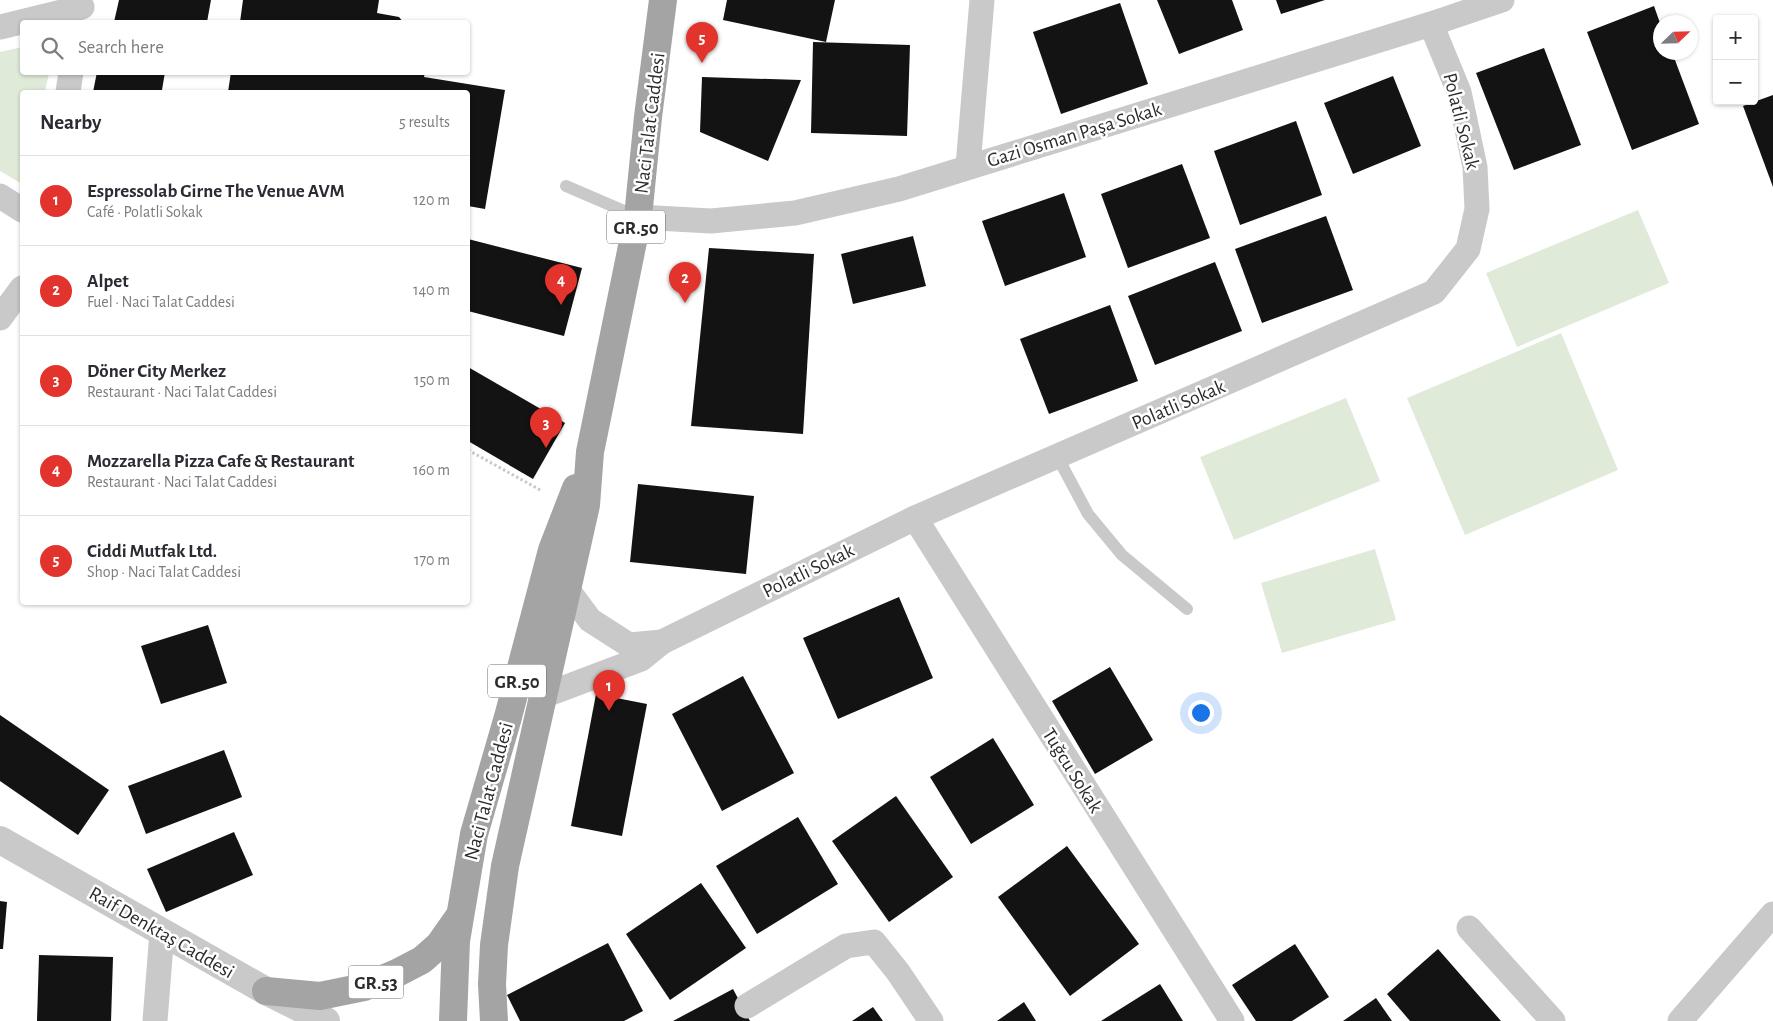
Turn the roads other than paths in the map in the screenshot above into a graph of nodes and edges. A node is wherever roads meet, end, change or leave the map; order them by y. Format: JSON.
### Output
{"nodes":[{"id":1,"x":664,"y":0,"type":"edge"},
{"id":2,"x":982,"y":0,"type":"edge"},
{"id":3,"x":1502,"y":0,"type":"edge"},
{"id":4,"x":81,"y":10,"type":"edge"},
{"id":5,"x":36,"y":20,"type":"edge"},
{"id":6,"x":20,"y":24,"type":"edge"},
{"id":7,"x":1431,"y":24,"type":"junction"},
{"id":8,"x":0,"y":28,"type":"edge"},
{"id":9,"x":71,"y":75,"type":"edge"},
{"id":10,"x":68,"y":90,"type":"edge"},
{"id":11,"x":968,"y":166,"type":"junction"},
{"id":12,"x":566,"y":186,"type":"dead end"},
{"id":13,"x":0,"y":196,"type":"edge"},
{"id":14,"x":20,"y":209,"type":"edge"},
{"id":15,"x":638,"y":217,"type":"junction"},
{"id":16,"x":20,"y":291,"type":"edge"},
{"id":17,"x":0,"y":318,"type":"edge"},
{"id":18,"x":590,"y":452,"type":"junction"},
{"id":19,"x":1057,"y":456,"type":"junction"},
{"id":20,"x":915,"y":518,"type":"junction"},
{"id":21,"x":567,"y":590,"type":"junction"},
{"id":22,"x":1187,"y":609,"type":"dead end"},
{"id":23,"x":662,"y":642,"type":"junction"},
{"id":24,"x":543,"y":696,"type":"junction"},
{"id":25,"x":0,"y":840,"type":"edge"},
{"id":26,"x":460,"y":914,"type":"junction"},
{"id":27,"x":1773,"y":914,"type":"edge"},
{"id":28,"x":1469,"y":928,"type":"dead end"},
{"id":29,"x":162,"y":932,"type":"junction"},
{"id":30,"x":266,"y":992,"type":"junction"},
{"id":31,"x":747,"y":1006,"type":"dead end"},
{"id":32,"x":155,"y":1021,"type":"edge"},
{"id":33,"x":326,"y":1021,"type":"edge"},
{"id":34,"x":453,"y":1021,"type":"edge"},
{"id":35,"x":494,"y":1021,"type":"edge"},
{"id":36,"x":931,"y":1021,"type":"edge"},
{"id":37,"x":1232,"y":1021,"type":"edge"},
{"id":38,"x":1553,"y":1021,"type":"edge"},
{"id":39,"x":1680,"y":1021,"type":"edge"}],
"edges":[{"from":1,"to":15,"type":"main road","name":"Naci Talat Caddesi","number":"GR.50"},
{"from":2,"to":11,"type":"street"},
{"from":3,"to":7,"type":"street","name":"Gazi Osman Paşa Sokak"},
{"from":4,"to":5,"type":"street"},
{"from":6,"to":8,"type":"street"},
{"from":7,"to":11,"type":"street","name":"Gazi Osman Paşa Sokak"},
{"from":7,"to":19,"type":"street","name":"Polatli Sokak"},
{"from":9,"to":10,"type":"street"},
{"from":11,"to":15,"type":"street","name":"Gazi Osman Paşa Sokak"},
{"from":12,"to":15,"type":"lane"},
{"from":13,"to":14,"type":"street"},
{"from":15,"to":18,"type":"main road","name":"Naci Talat Caddesi","number":"GR.50"},
{"from":16,"to":17,"type":"street"},
{"from":18,"to":21,"type":"main road","name":"Naci Talat Caddesi","number":"GR.50"},
{"from":18,"to":26,"type":"main road","name":"Naci Talat Caddesi","number":"GR.50"},
{"from":19,"to":20,"type":"street","name":"Polatli Sokak"},
{"from":19,"to":22,"type":"lane"},
{"from":20,"to":23,"type":"street","name":"Polatli Sokak"},
{"from":20,"to":37,"type":"street","name":"Tuğcu Sokak"},
{"from":21,"to":23,"type":"street","name":"Polatli Sokak"},
{"from":21,"to":24,"type":"main road","name":"Naci Talat Caddesi","number":"GR.50"},
{"from":23,"to":24,"type":"street","name":"Polatli Sokak"},
{"from":24,"to":35,"type":"main road","name":"Naci Talat Caddesi","number":"GR.50"},
{"from":25,"to":29,"type":"street","name":"Raif Denktaş Caddesi","number":"GR.53"},
{"from":26,"to":30,"type":"main road","number":"GR.53"},
{"from":26,"to":34,"type":"main road","name":"Naci Talat Caddesi","number":"GR.50"},
{"from":27,"to":39,"type":"street"},
{"from":28,"to":38,"type":"street"},
{"from":29,"to":30,"type":"street","name":"Raif Denktaş Caddesi","number":"GR.53"},
{"from":29,"to":32,"type":"street"},
{"from":30,"to":33,"type":"street","name":"Raif Denktaş Caddesi"},
{"from":31,"to":36,"type":"street"}]}
